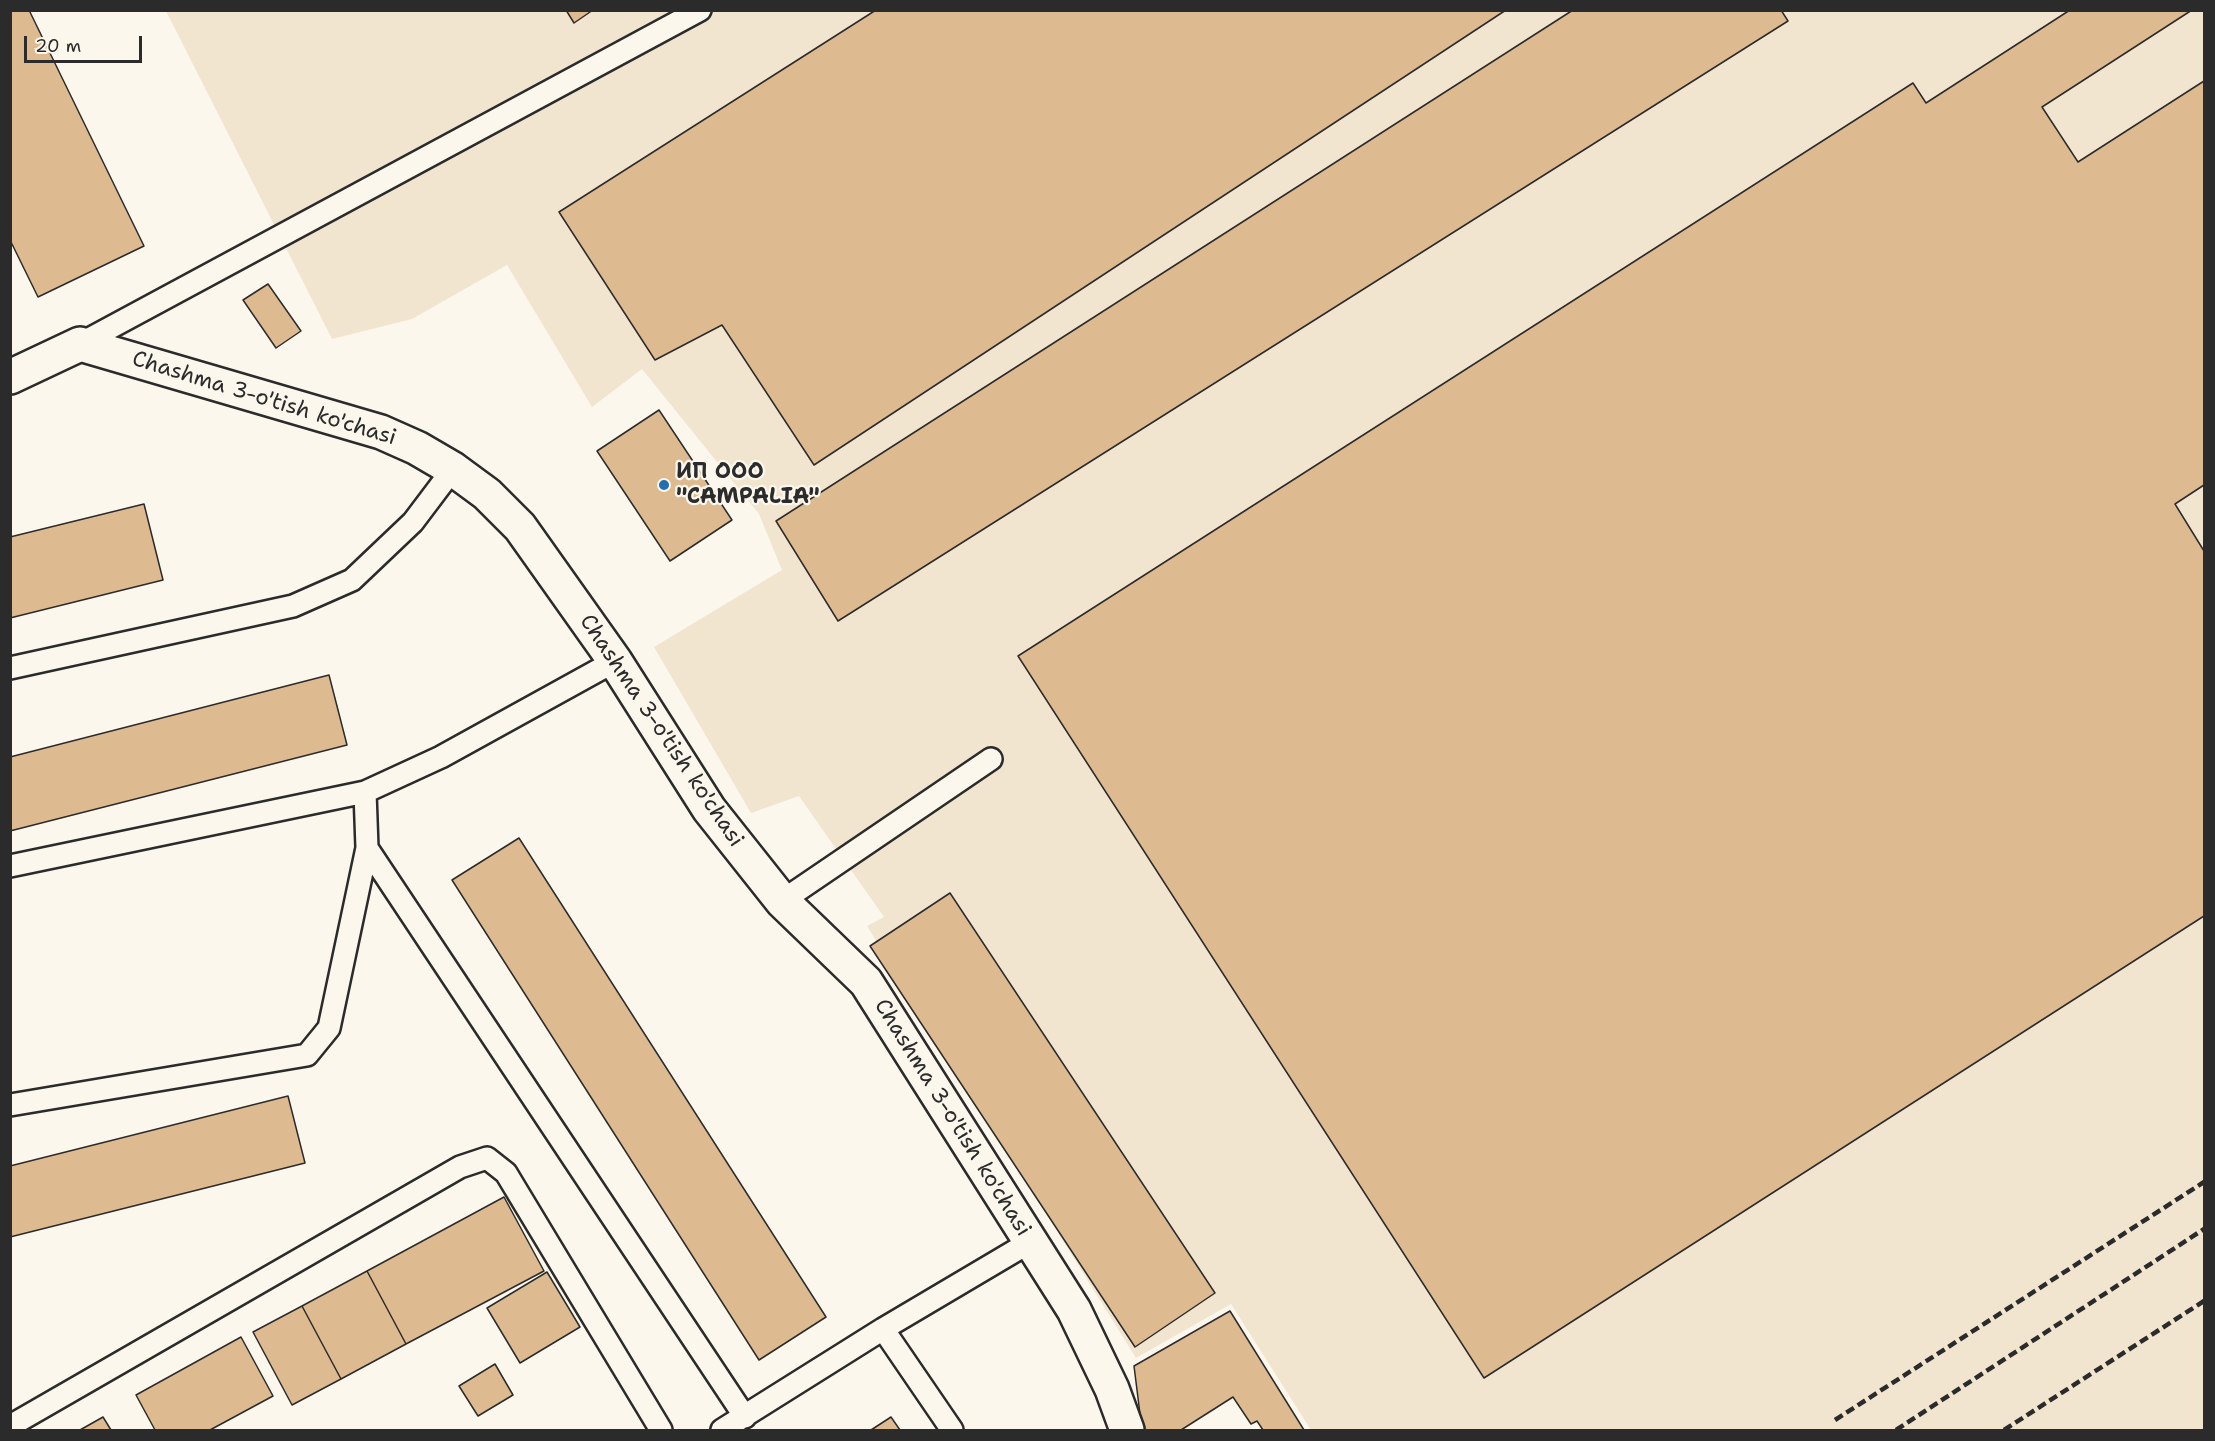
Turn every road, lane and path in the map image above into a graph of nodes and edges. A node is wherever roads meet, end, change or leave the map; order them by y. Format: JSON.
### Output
{"nodes":[{"id":1,"x":700,"y":10,"type":"edge"},
{"id":2,"x":80,"y":344,"type":"junction"},
{"id":3,"x":10,"y":377,"type":"edge"},
{"id":4,"x":453,"y":469,"type":"junction"},
{"id":5,"x":615,"y":661,"type":"junction"},
{"id":6,"x":10,"y":668,"type":"edge"},
{"id":7,"x":991,"y":759,"type":"dead end"},
{"id":8,"x":366,"y":792,"type":"junction"},
{"id":9,"x":367,"y":848,"type":"junction"},
{"id":10,"x":10,"y":866,"type":"edge"},
{"id":11,"x":782,"y":901,"type":"junction"},
{"id":12,"x":10,"y":1105,"type":"edge"},
{"id":13,"x":1030,"y":1242,"type":"junction"},
{"id":14,"x":883,"y":1329,"type":"junction"},
{"id":15,"x":745,"y":1417,"type":"junction"},
{"id":16,"x":10,"y":1426,"type":"edge"},
{"id":17,"x":662,"y":1431,"type":"edge"},
{"id":18,"x":722,"y":1431,"type":"edge"},
{"id":19,"x":952,"y":1431,"type":"edge"},
{"id":20,"x":1127,"y":1431,"type":"edge"}],
"edges":[{"from":1,"to":2,"type":"lane"},
{"from":2,"to":3,"type":"street"},
{"from":2,"to":4,"type":"street","name":"Chashma 3-o'tish ko'chasi"},
{"from":4,"to":5,"type":"street","name":"Chashma 3-o'tish ko'chasi"},
{"from":4,"to":6,"type":"lane"},
{"from":5,"to":8,"type":"lane"},
{"from":5,"to":11,"type":"street","name":"Chashma 3-o'tish ko'chasi"},
{"from":7,"to":11,"type":"lane"},
{"from":8,"to":9,"type":"lane"},
{"from":8,"to":10,"type":"lane"},
{"from":9,"to":12,"type":"lane"},
{"from":9,"to":15,"type":"lane"},
{"from":11,"to":13,"type":"street","name":"Chashma 3-o'tish ko'chasi"},
{"from":13,"to":14,"type":"lane"},
{"from":13,"to":20,"type":"street","name":"Chashma 3-o'tish ko'chasi"},
{"from":14,"to":15,"type":"lane"},
{"from":14,"to":19,"type":"lane"},
{"from":15,"to":18,"type":"lane"},
{"from":16,"to":17,"type":"lane"}]}
